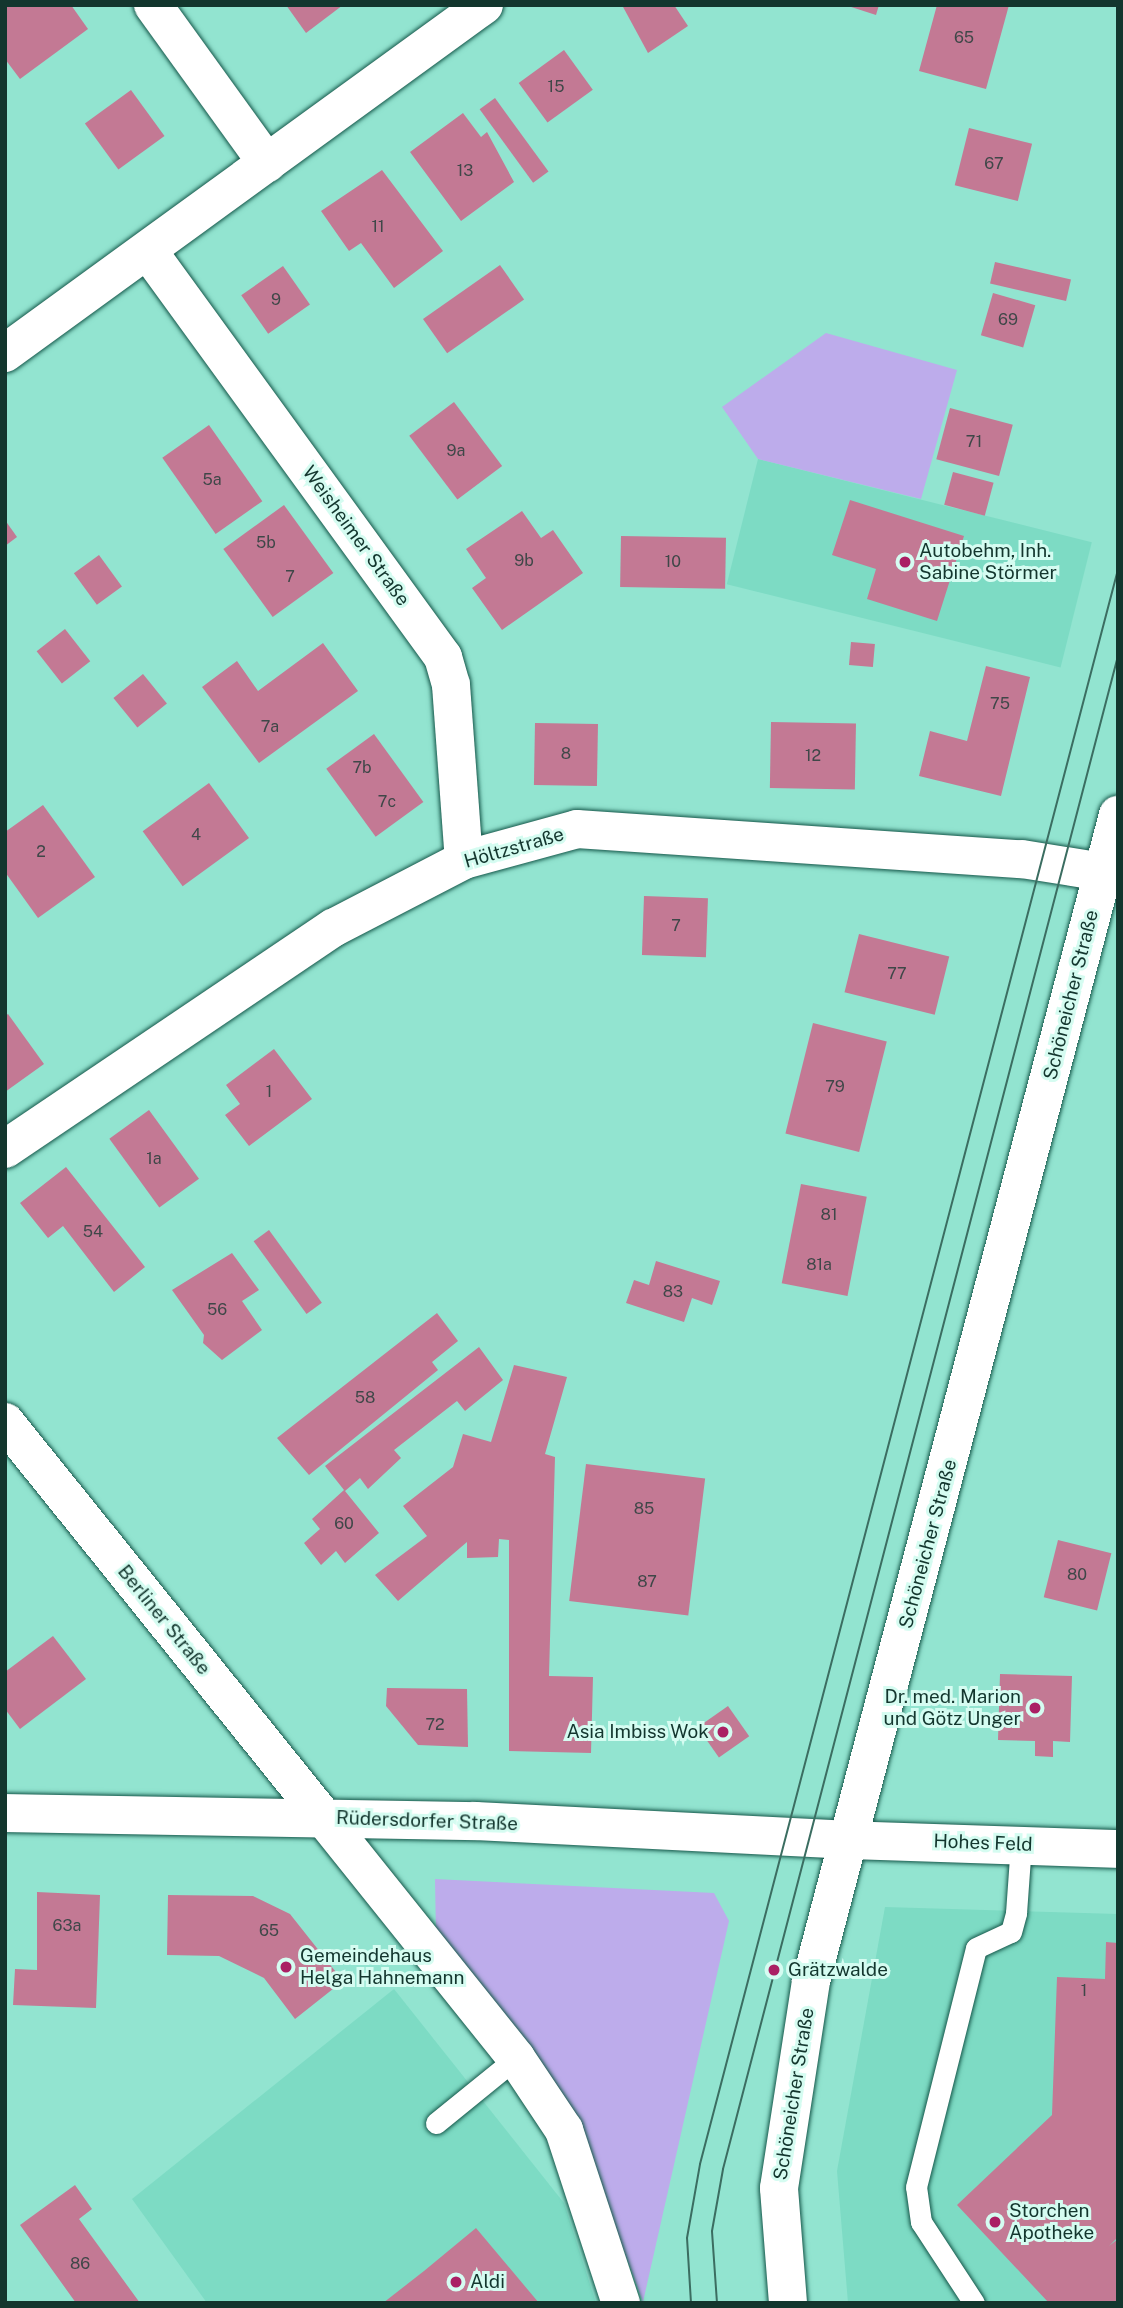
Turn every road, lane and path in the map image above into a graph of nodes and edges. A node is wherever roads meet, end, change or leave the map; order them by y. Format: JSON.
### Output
{"nodes":[{"id":1,"x":153,"y":5,"type":"edge"},
{"id":2,"x":484,"y":5,"type":"edge"},
{"id":3,"x":267,"y":163,"type":"junction"},
{"id":4,"x":148,"y":251,"type":"junction"},
{"id":5,"x":5,"y":354,"type":"edge"},
{"id":6,"x":1118,"y":815,"type":"edge"},
{"id":7,"x":464,"y":860,"type":"junction"},
{"id":8,"x":1102,"y":872,"type":"junction"},
{"id":9,"x":5,"y":1149,"type":"edge"},
{"id":10,"x":5,"y":1422,"type":"edge"},
{"id":11,"x":5,"y":1813,"type":"edge"},
{"id":12,"x":323,"y":1818,"type":"junction"},
{"id":13,"x":848,"y":1840,"type":"junction"},
{"id":14,"x":1021,"y":1844,"type":"junction"},
{"id":15,"x":1118,"y":1849,"type":"edge"},
{"id":16,"x":516,"y":2058,"type":"junction"},
{"id":17,"x":436,"y":2123,"type":"dead end"},
{"id":18,"x":785,"y":2291,"type":"edge"},
{"id":19,"x":621,"y":2303,"type":"edge"},
{"id":20,"x":974,"y":2303,"type":"edge"}],
"edges":[{"from":1,"to":3,"type":"street"},
{"from":2,"to":3,"type":"street"},
{"from":3,"to":4,"type":"street"},
{"from":4,"to":5,"type":"street"},
{"from":4,"to":7,"type":"street","name":"Weisheimer Straße"},
{"from":6,"to":8,"type":"street","name":"Schöneicher Straße"},
{"from":7,"to":8,"type":"street","name":"Höltzstraße"},
{"from":7,"to":9,"type":"street","name":"Höltzstraße"},
{"from":8,"to":13,"type":"street","name":"Schöneicher Straße"},
{"from":10,"to":12,"type":"street","name":"Berliner Straße"},
{"from":11,"to":12,"type":"street","name":"Rüdersdorfer Straße"},
{"from":12,"to":13,"type":"street","name":"Rüdersdorfer Straße"},
{"from":12,"to":16,"type":"street","name":"Berliner Straße"},
{"from":13,"to":14,"type":"street","name":"Hohes Feld"},
{"from":13,"to":18,"type":"street","name":"Schöneicher Straße"},
{"from":14,"to":15,"type":"street","name":"Hohes Feld"},
{"from":14,"to":20,"type":"lane"},
{"from":16,"to":17,"type":"lane"},
{"from":16,"to":19,"type":"street","name":"Berliner Straße"}]}
